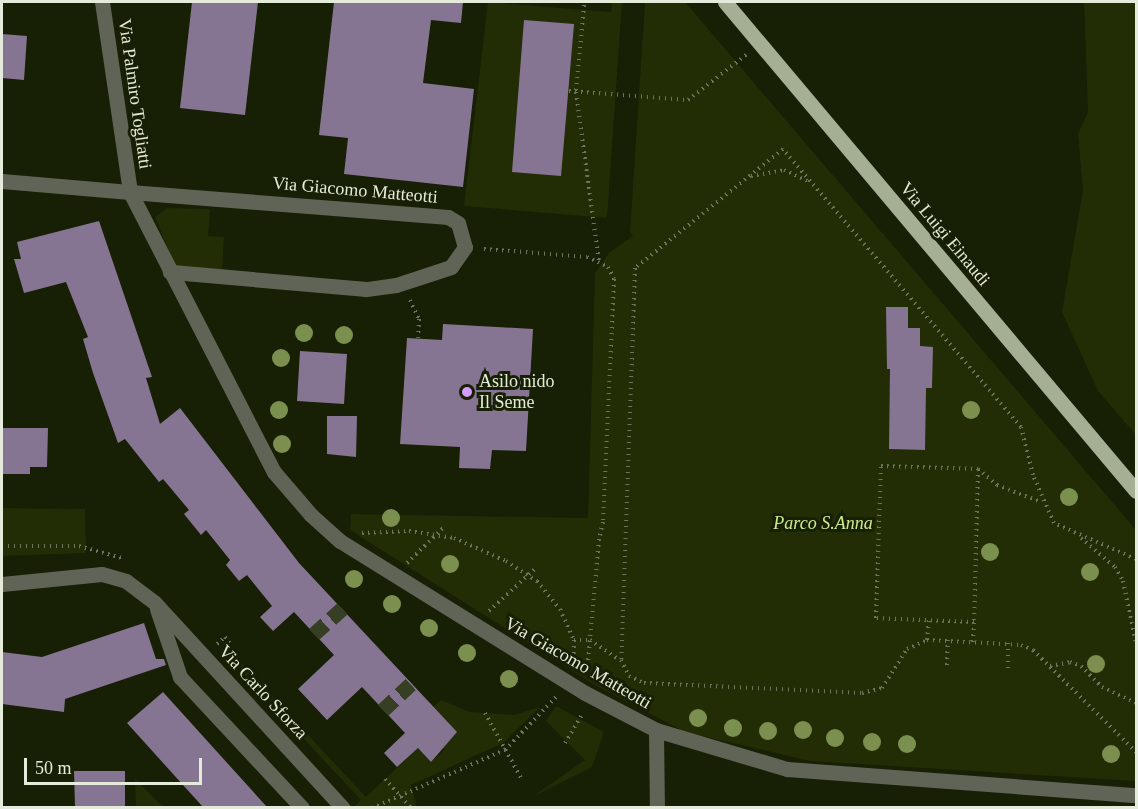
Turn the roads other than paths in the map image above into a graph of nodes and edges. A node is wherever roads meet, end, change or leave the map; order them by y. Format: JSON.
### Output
{"nodes":[{"id":1,"x":102,"y":2,"type":"edge"},
{"id":2,"x":725,"y":2,"type":"edge"},
{"id":3,"x":2,"y":182,"type":"edge"},
{"id":4,"x":130,"y":192,"type":"junction"},
{"id":5,"x":170,"y":272,"type":"junction"},
{"id":6,"x":1137,"y":491,"type":"edge"},
{"id":7,"x":2,"y":584,"type":"edge"},
{"id":8,"x":155,"y":603,"type":"junction"},
{"id":9,"x":656,"y":730,"type":"junction"},
{"id":10,"x":1137,"y":795,"type":"edge"},
{"id":11,"x":302,"y":807,"type":"edge"},
{"id":12,"x":343,"y":807,"type":"edge"},
{"id":13,"x":657,"y":807,"type":"edge"}],
"edges":[{"from":1,"to":4,"type":"street","name":"Via Palmiro Togliatti"},
{"from":2,"to":6,"type":"main road","name":"Via Luigi Einaudi"},
{"from":3,"to":4,"type":"street","name":"Via Giacomo Matteotti"},
{"from":4,"to":5,"type":"street","name":"Via Giacomo Matteotti"},
{"from":4,"to":5,"type":"street","name":"Via Giacomo Matteotti"},
{"from":5,"to":9,"type":"street","name":"Via Giacomo Matteotti"},
{"from":7,"to":8,"type":"street","name":"Via Carlo Sforza"},
{"from":8,"to":11,"type":"street"},
{"from":8,"to":12,"type":"street","name":"Via Carlo Sforza"},
{"from":9,"to":10,"type":"street","name":"Via Giacomo Matteotti"},
{"from":9,"to":13,"type":"street"}]}
